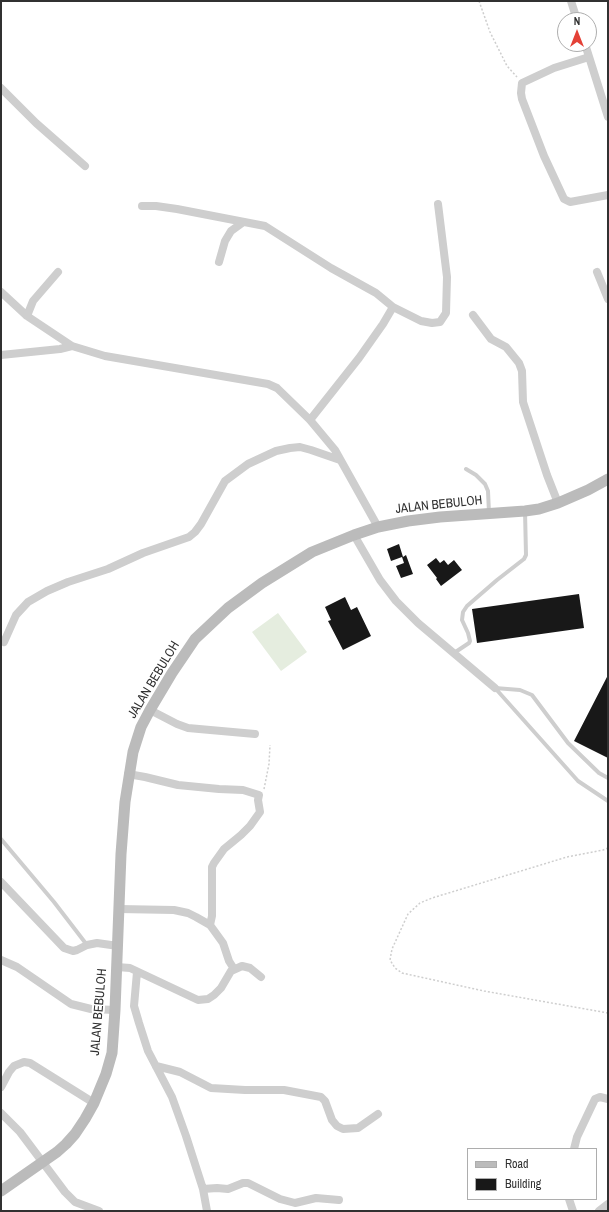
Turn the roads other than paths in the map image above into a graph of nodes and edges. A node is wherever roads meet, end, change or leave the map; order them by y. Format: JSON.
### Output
{"nodes":[{"id":1,"x":571,"y":1,"type":"edge"},
{"id":2,"x":574,"y":12,"type":"edge"},
{"id":3,"x":587,"y":52,"type":"edge"},
{"id":4,"x":589,"y":57,"type":"junction"},
{"id":5,"x":1,"y":88,"type":"edge"},
{"id":6,"x":608,"y":118,"type":"edge"},
{"id":7,"x":85,"y":166,"type":"dead end"},
{"id":8,"x":608,"y":195,"type":"edge"},
{"id":9,"x":438,"y":204,"type":"dead end"},
{"id":10,"x":142,"y":206,"type":"dead end"},
{"id":11,"x":242,"y":223,"type":"junction"},
{"id":12,"x":219,"y":262,"type":"dead end"},
{"id":13,"x":58,"y":272,"type":"dead end"},
{"id":14,"x":597,"y":272,"type":"dead end"},
{"id":15,"x":1,"y":292,"type":"edge"},
{"id":16,"x":608,"y":299,"type":"edge"},
{"id":17,"x":393,"y":307,"type":"junction"},
{"id":18,"x":473,"y":315,"type":"dead end"},
{"id":19,"x":27,"y":316,"type":"junction"},
{"id":20,"x":72,"y":346,"type":"junction"},
{"id":21,"x":1,"y":355,"type":"edge"},
{"id":22,"x":310,"y":420,"type":"junction"},
{"id":23,"x":340,"y":460,"type":"junction"},
{"id":24,"x":466,"y":469,"type":"dead end"},
{"id":25,"x":608,"y":479,"type":"edge"},
{"id":26,"x":558,"y":503,"type":"junction"},
{"id":27,"x":525,"y":511,"type":"junction"},
{"id":28,"x":489,"y":514,"type":"junction"},
{"id":29,"x":378,"y":527,"type":"junction"},
{"id":30,"x":354,"y":535,"type":"junction"},
{"id":31,"x":4,"y":642,"type":"dead end"},
{"id":32,"x":454,"y":653,"type":"junction"},
{"id":33,"x":495,"y":688,"type":"junction"},
{"id":34,"x":150,"y":710,"type":"junction"},
{"id":35,"x":255,"y":734,"type":"dead end"},
{"id":36,"x":128,"y":774,"type":"junction"},
{"id":37,"x":608,"y":778,"type":"edge"},
{"id":38,"x":608,"y":801,"type":"edge"},
{"id":39,"x":1,"y":839,"type":"edge"},
{"id":40,"x":1,"y":882,"type":"edge"},
{"id":41,"x":119,"y":909,"type":"junction"},
{"id":42,"x":210,"y":925,"type":"junction"},
{"id":43,"x":86,"y":945,"type":"junction"},
{"id":44,"x":118,"y":946,"type":"junction"},
{"id":45,"x":1,"y":960,"type":"edge"},
{"id":46,"x":117,"y":967,"type":"junction"},
{"id":47,"x":234,"y":969,"type":"junction"},
{"id":48,"x":137,"y":972,"type":"junction"},
{"id":49,"x":261,"y":977,"type":"dead end"},
{"id":50,"x":115,"y":1010,"type":"junction"},
{"id":51,"x":156,"y":1066,"type":"junction"},
{"id":52,"x":1,"y":1087,"type":"edge"},
{"id":53,"x":608,"y":1098,"type":"edge"},
{"id":54,"x":94,"y":1103,"type":"junction"},
{"id":55,"x":1,"y":1113,"type":"edge"},
{"id":56,"x":378,"y":1114,"type":"dead end"},
{"id":57,"x":574,"y":1148,"type":"edge"},
{"id":58,"x":43,"y":1162,"type":"junction"},
{"id":59,"x":204,"y":1189,"type":"junction"},
{"id":60,"x":1,"y":1191,"type":"edge"},
{"id":61,"x":339,"y":1200,"type":"dead end"},
{"id":62,"x":568,"y":1200,"type":"edge"},
{"id":63,"x":608,"y":1204,"type":"edge"},
{"id":64,"x":99,"y":1211,"type":"edge"},
{"id":65,"x":207,"y":1211,"type":"edge"},
{"id":66,"x":573,"y":1211,"type":"edge"},
{"id":67,"x":599,"y":1211,"type":"edge"}],
"edges":[{"from":1,"to":2,"type":"street"},
{"from":3,"to":4,"type":"street"},
{"from":4,"to":6,"type":"street"},
{"from":4,"to":8,"type":"street"},
{"from":5,"to":7,"type":"street"},
{"from":9,"to":17,"type":"street"},
{"from":10,"to":11,"type":"street"},
{"from":11,"to":12,"type":"street"},
{"from":11,"to":17,"type":"street"},
{"from":13,"to":19,"type":"street"},
{"from":14,"to":16,"type":"street"},
{"from":15,"to":19,"type":"street"},
{"from":17,"to":22,"type":"street"},
{"from":18,"to":26,"type":"street"},
{"from":19,"to":20,"type":"street"},
{"from":20,"to":21,"type":"street"},
{"from":20,"to":22,"type":"street"},
{"from":22,"to":23,"type":"street"},
{"from":23,"to":29,"type":"street"},
{"from":23,"to":31,"type":"street"},
{"from":24,"to":28,"type":"lane"},
{"from":25,"to":26,"type":"main road","name":"JALAN BEBULOH"},
{"from":26,"to":27,"type":"main road","name":"JALAN BEBULOH"},
{"from":27,"to":28,"type":"main road","name":"JALAN BEBULOH"},
{"from":27,"to":32,"type":"lane"},
{"from":28,"to":29,"type":"main road","name":"JALAN BEBULOH"},
{"from":29,"to":30,"type":"main road","name":"JALAN BEBULOH"},
{"from":30,"to":32,"type":"street"},
{"from":30,"to":34,"type":"main road","name":"JALAN BEBULOH"},
{"from":32,"to":33,"type":"street"},
{"from":33,"to":37,"type":"lane"},
{"from":33,"to":38,"type":"lane"},
{"from":34,"to":35,"type":"street"},
{"from":34,"to":36,"type":"main road","name":"JALAN BEBULOH"},
{"from":36,"to":41,"type":"main road","name":"JALAN BEBULOH"},
{"from":36,"to":42,"type":"street"},
{"from":39,"to":43,"type":"lane"},
{"from":40,"to":43,"type":"street"},
{"from":41,"to":42,"type":"street"},
{"from":41,"to":44,"type":"main road","name":"JALAN BEBULOH"},
{"from":42,"to":47,"type":"street"},
{"from":43,"to":44,"type":"street"},
{"from":44,"to":46,"type":"main road","name":"JALAN BEBULOH"},
{"from":45,"to":50,"type":"street"},
{"from":46,"to":48,"type":"street"},
{"from":46,"to":50,"type":"main road","name":"JALAN BEBULOH"},
{"from":47,"to":48,"type":"street"},
{"from":47,"to":49,"type":"street"},
{"from":48,"to":51,"type":"street"},
{"from":50,"to":54,"type":"main road","name":"JALAN BEBULOH"},
{"from":51,"to":56,"type":"street"},
{"from":51,"to":59,"type":"street"},
{"from":52,"to":54,"type":"street"},
{"from":53,"to":57,"type":"street"},
{"from":54,"to":58,"type":"main road","name":"JALAN BEBULOH"},
{"from":55,"to":58,"type":"street"},
{"from":58,"to":60,"type":"main road","name":"JALAN BEBULOH"},
{"from":58,"to":64,"type":"street"},
{"from":59,"to":61,"type":"street"},
{"from":59,"to":65,"type":"street"},
{"from":62,"to":66,"type":"street"},
{"from":63,"to":67,"type":"street"}]}
